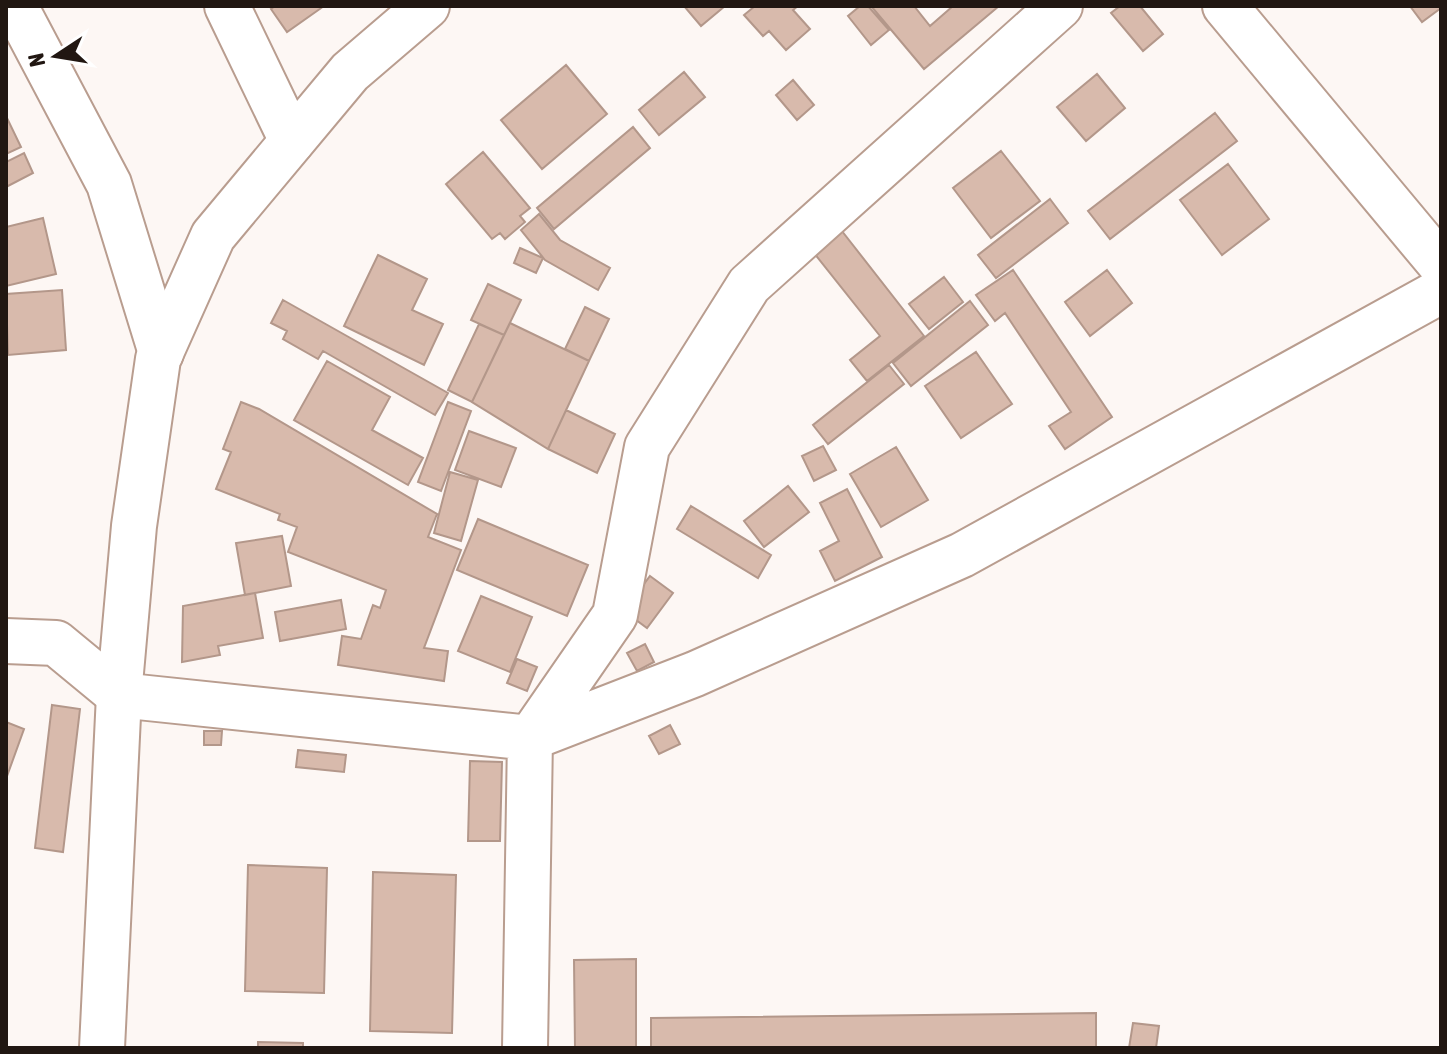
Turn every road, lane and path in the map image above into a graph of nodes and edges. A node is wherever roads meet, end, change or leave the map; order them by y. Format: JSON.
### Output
{"nodes":[{"id":1,"x":15,"y":6,"type":"edge"},
{"id":2,"x":227,"y":6,"type":"edge"},
{"id":3,"x":427,"y":6,"type":"edge"},
{"id":4,"x":1060,"y":6,"type":"edge"},
{"id":5,"x":1225,"y":6,"type":"edge"},
{"id":6,"x":292,"y":141,"type":"junction"},
{"id":7,"x":1441,"y":265,"type":"edge"},
{"id":8,"x":1441,"y":291,"type":"edge"},
{"id":9,"x":161,"y":353,"type":"junction"},
{"id":10,"x":6,"y":641,"type":"edge"},
{"id":11,"x":119,"y":695,"type":"junction"},
{"id":12,"x":530,"y":738,"type":"junction"},
{"id":13,"x":102,"y":1048,"type":"edge"},
{"id":14,"x":525,"y":1048,"type":"edge"}],
"edges":[{"from":1,"to":9,"type":"street"},
{"from":2,"to":6,"type":"street"},
{"from":3,"to":6,"type":"street"},
{"from":4,"to":12,"type":"street"},
{"from":5,"to":7,"type":"street"},
{"from":6,"to":9,"type":"street"},
{"from":8,"to":12,"type":"street"},
{"from":9,"to":11,"type":"street"},
{"from":10,"to":11,"type":"street"},
{"from":11,"to":12,"type":"street"},
{"from":11,"to":13,"type":"street"},
{"from":12,"to":14,"type":"street"}]}
